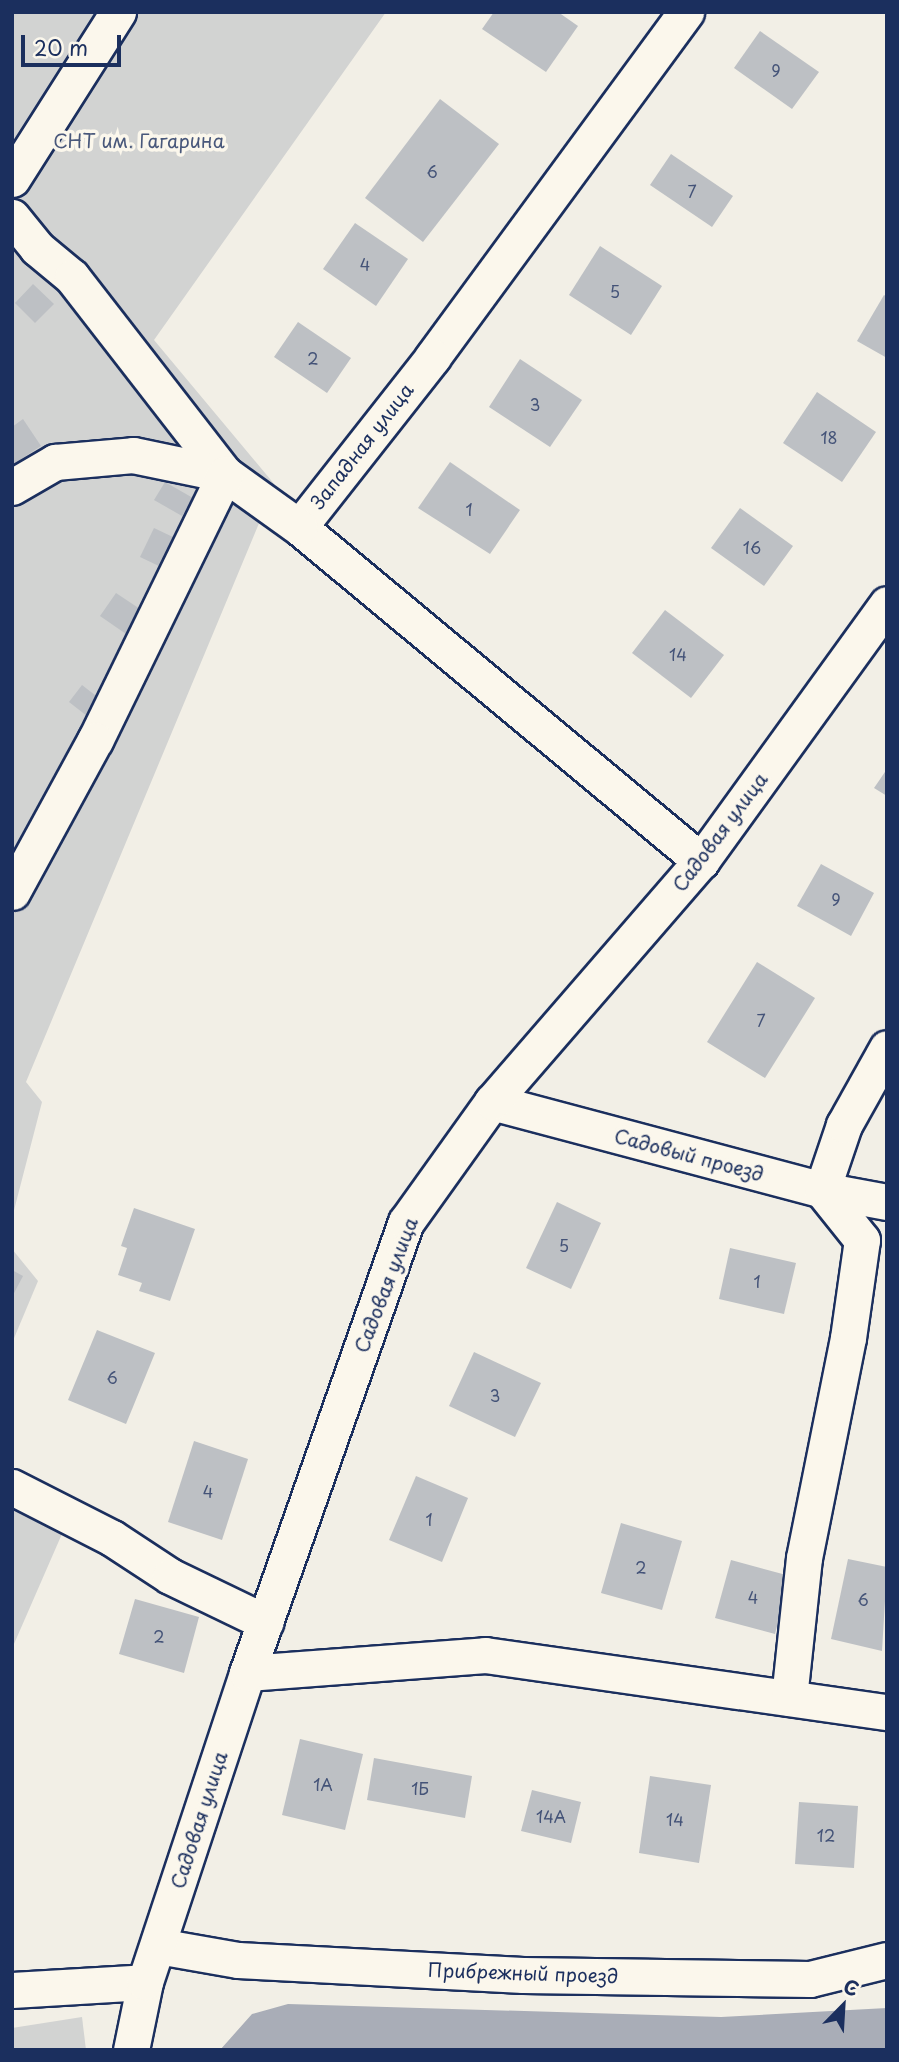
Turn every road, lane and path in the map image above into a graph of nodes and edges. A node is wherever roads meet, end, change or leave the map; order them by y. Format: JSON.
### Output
{"nodes":[{"id":1,"x":118,"y":12,"type":"edge"},
{"id":2,"x":685,"y":12,"type":"edge"},
{"id":3,"x":18,"y":159,"type":"edge"},
{"id":4,"x":12,"y":217,"type":"edge"},
{"id":5,"x":25,"y":253,"type":"edge"},
{"id":6,"x":225,"y":474,"type":"junction"},
{"id":7,"x":12,"y":487,"type":"edge"},
{"id":8,"x":299,"y":527,"type":"junction"},
{"id":9,"x":887,"y":604,"type":"edge"},
{"id":10,"x":701,"y":861,"type":"junction"},
{"id":11,"x":12,"y":892,"type":"edge"},
{"id":12,"x":887,"y":1048,"type":"edge"},
{"id":13,"x":492,"y":1102,"type":"junction"},
{"id":14,"x":822,"y":1190,"type":"junction"},
{"id":15,"x":887,"y":1202,"type":"edge"},
{"id":16,"x":12,"y":1487,"type":"edge"},
{"id":17,"x":265,"y":1622,"type":"junction"},
{"id":18,"x":247,"y":1673,"type":"junction"},
{"id":19,"x":789,"y":1698,"type":"junction"},
{"id":20,"x":887,"y":1712,"type":"edge"},
{"id":21,"x":158,"y":1946,"type":"junction"},
{"id":22,"x":887,"y":1960,"type":"edge"},
{"id":23,"x":145,"y":1982,"type":"junction"},
{"id":24,"x":12,"y":1990,"type":"edge"},
{"id":25,"x":131,"y":2050,"type":"edge"}],
"edges":[{"from":1,"to":3,"type":"street"},
{"from":2,"to":8,"type":"street","name":"Западная улица"},
{"from":4,"to":5,"type":"street"},
{"from":5,"to":6,"type":"street"},
{"from":6,"to":7,"type":"street"},
{"from":6,"to":8,"type":"street"},
{"from":6,"to":11,"type":"street"},
{"from":8,"to":10,"type":"street","name":"Западная улица"},
{"from":9,"to":10,"type":"street","name":"Садовая улица"},
{"from":10,"to":13,"type":"street","name":"Садовая улица"},
{"from":12,"to":14,"type":"street"},
{"from":13,"to":14,"type":"street","name":"Садовый проезд"},
{"from":13,"to":17,"type":"street","name":"Садовая улица"},
{"from":14,"to":15,"type":"street","name":"Садовый проезд"},
{"from":14,"to":19,"type":"street"},
{"from":16,"to":17,"type":"street"},
{"from":17,"to":18,"type":"street","name":"Садовая улица"},
{"from":18,"to":19,"type":"street"},
{"from":18,"to":21,"type":"street","name":"Садовая улица"},
{"from":19,"to":20,"type":"street"},
{"from":21,"to":22,"type":"street","name":"Прибрежный проезд"},
{"from":21,"to":23,"type":"street","name":"Садовая улица"},
{"from":23,"to":24,"type":"street"},
{"from":23,"to":25,"type":"street","name":"Садовая улица"}]}
